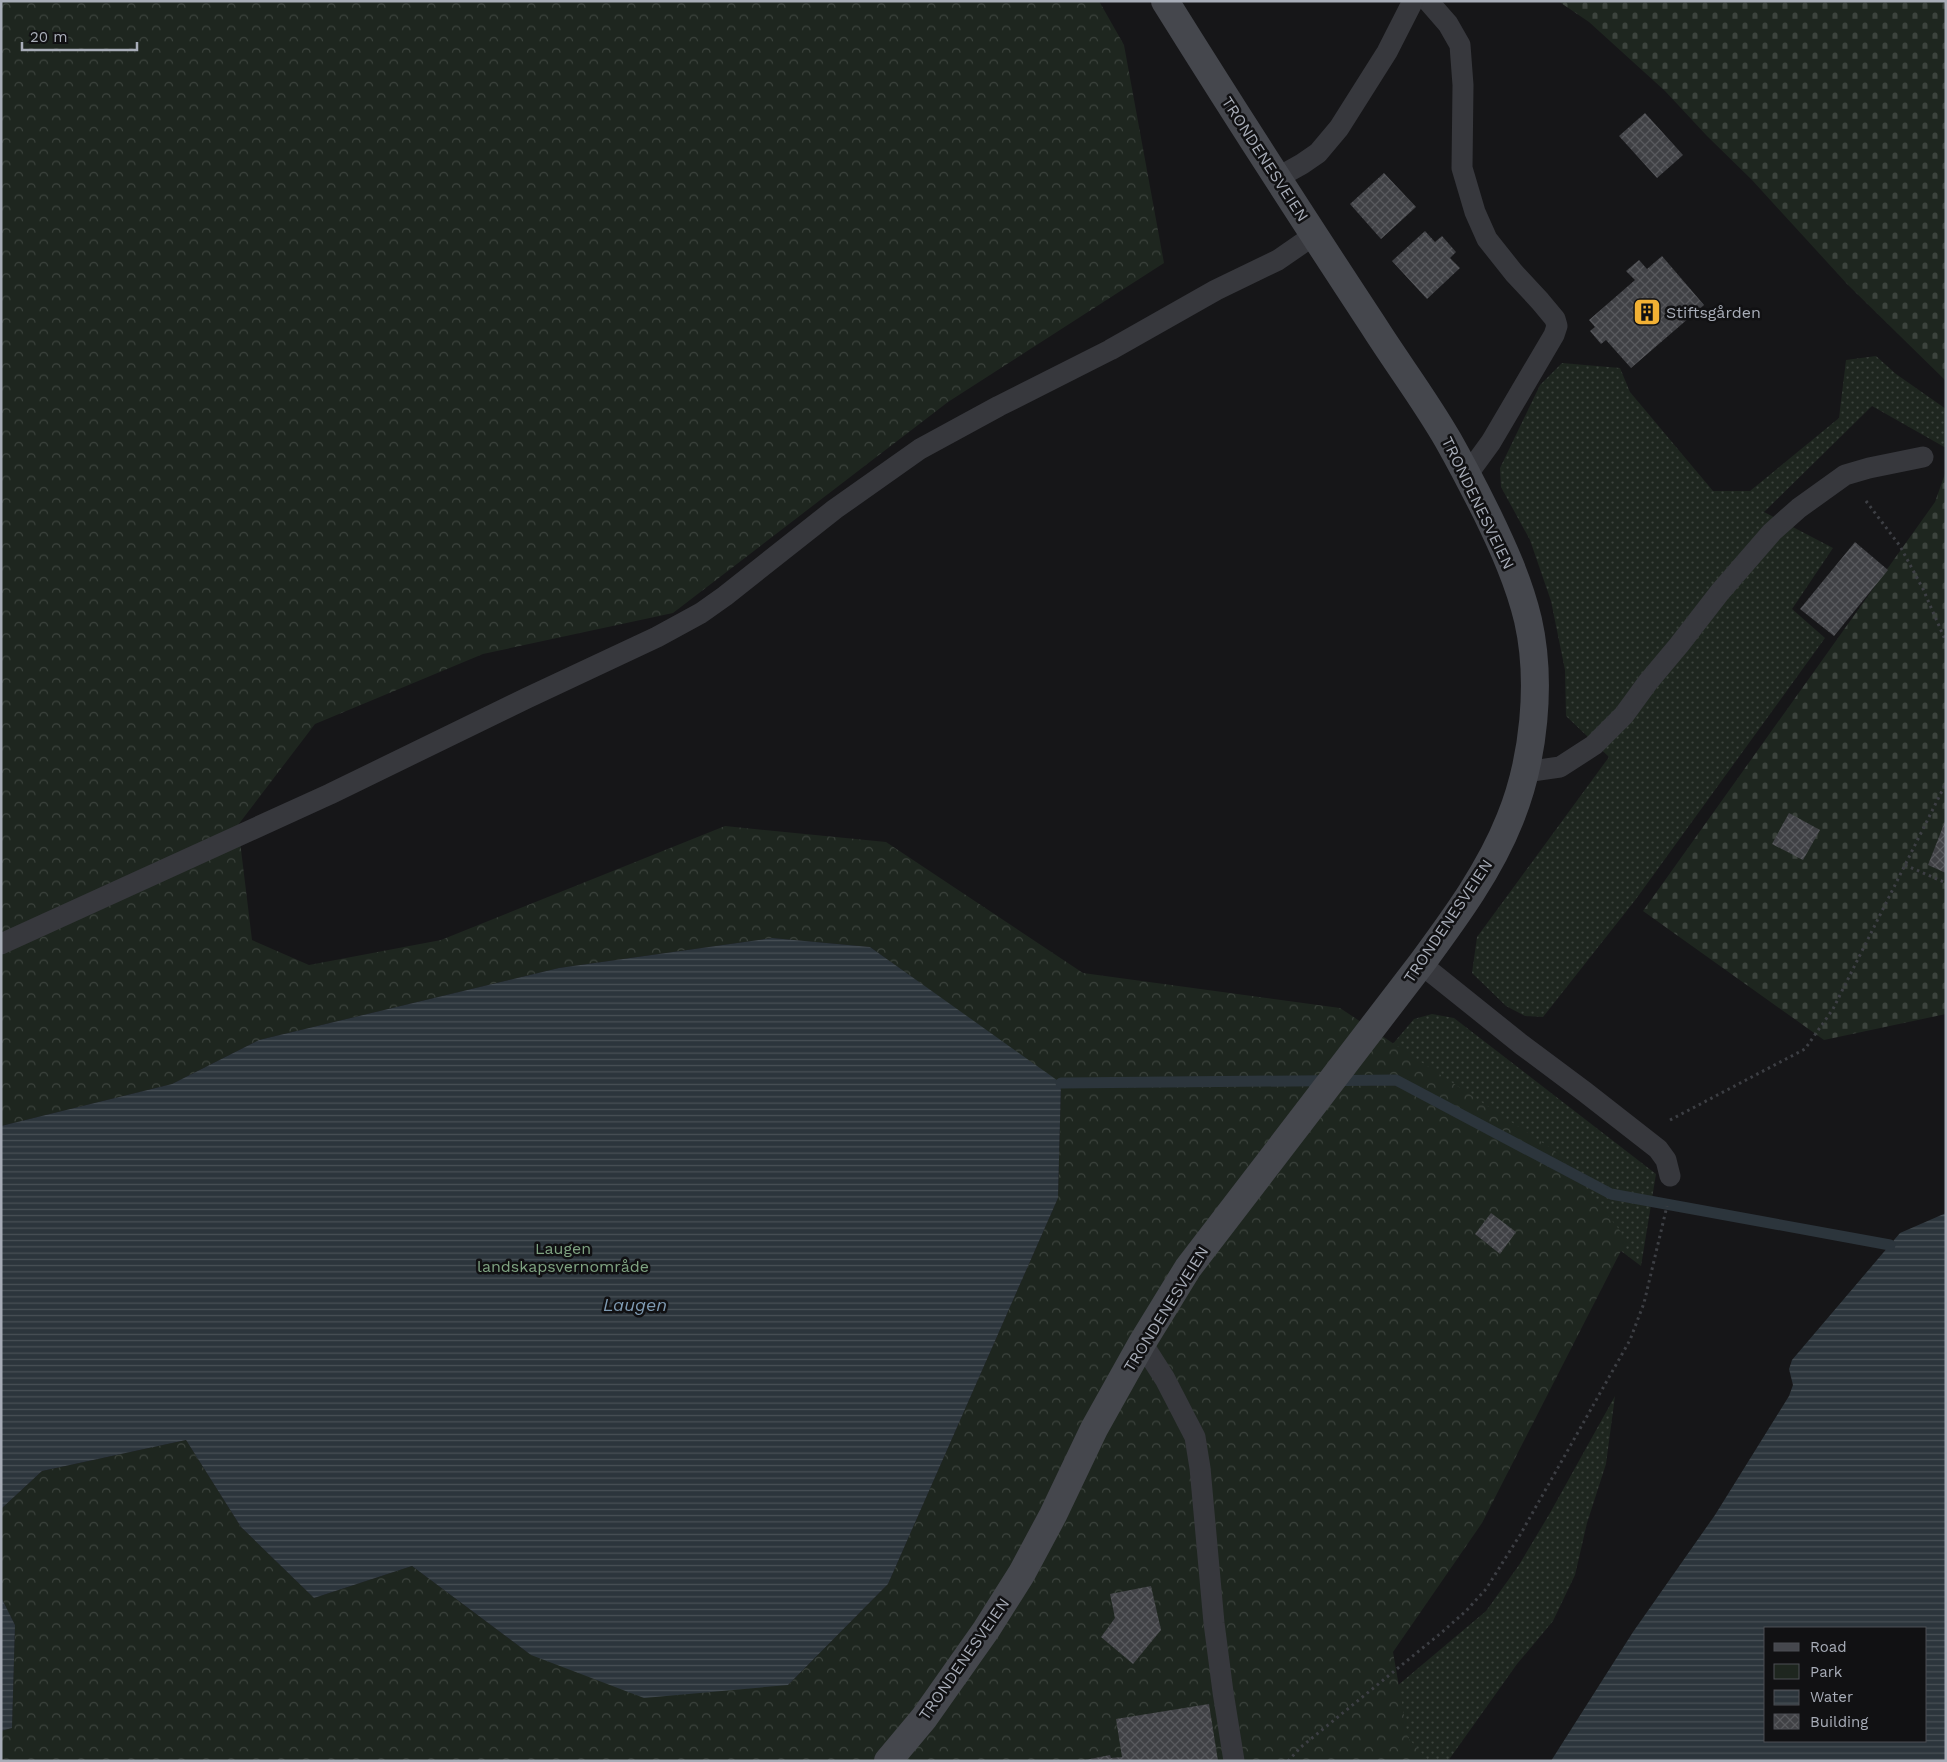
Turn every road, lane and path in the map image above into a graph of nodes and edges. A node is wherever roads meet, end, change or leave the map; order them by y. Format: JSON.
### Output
{"nodes":[{"id":1,"x":1165,"y":1,"type":"edge"},
{"id":2,"x":1413,"y":1,"type":"edge"},
{"id":3,"x":1428,"y":1,"type":"edge"},
{"id":4,"x":1277,"y":178,"type":"junction"},
{"id":5,"x":1314,"y":235,"type":"junction"},
{"id":6,"x":1923,"y":457,"type":"dead end"},
{"id":7,"x":1467,"y":474,"type":"junction"},
{"id":8,"x":1846,"y":474,"type":"junction"},
{"id":9,"x":1946,"y":642,"type":"edge"},
{"id":10,"x":1525,"y":772,"type":"junction"},
{"id":11,"x":1946,"y":783,"type":"edge"},
{"id":12,"x":1905,"y":865,"type":"junction"},
{"id":13,"x":1946,"y":884,"type":"edge"},
{"id":14,"x":1,"y":944,"type":"edge"},
{"id":15,"x":1421,"y":964,"type":"junction"},
{"id":16,"x":1641,"y":1135,"type":"junction"},
{"id":17,"x":1670,"y":1176,"type":"joint"},
{"id":18,"x":1142,"y":1343,"type":"junction"},
{"id":19,"x":888,"y":1761,"type":"edge"},
{"id":20,"x":1234,"y":1761,"type":"edge"},
{"id":21,"x":1288,"y":1761,"type":"edge"}],
"edges":[{"from":1,"to":4,"type":"main road","name":"TRONDENESVEIEN"},
{"from":2,"to":4,"type":"lane"},
{"from":3,"to":7,"type":"lane"},
{"from":4,"to":5,"type":"main road","name":"TRONDENESVEIEN"},
{"from":5,"to":7,"type":"main road","name":"TRONDENESVEIEN"},
{"from":5,"to":14,"type":"lane"},
{"from":6,"to":8,"type":"lane"},
{"from":7,"to":10,"type":"main road","name":"TRONDENESVEIEN"},
{"from":8,"to":9,"type":"path"},
{"from":8,"to":10,"type":"lane"},
{"from":10,"to":15,"type":"main road","name":"TRONDENESVEIEN"},
{"from":11,"to":12,"type":"path"},
{"from":12,"to":13,"type":"path"},
{"from":12,"to":16,"type":"path"},
{"from":15,"to":16,"type":"lane"},
{"from":15,"to":18,"type":"main road","name":"TRONDENESVEIEN"},
{"from":16,"to":17,"type":"lane"},
{"from":17,"to":21,"type":"path"},
{"from":18,"to":19,"type":"main road","name":"TRONDENESVEIEN"},
{"from":18,"to":20,"type":"lane"}]}
